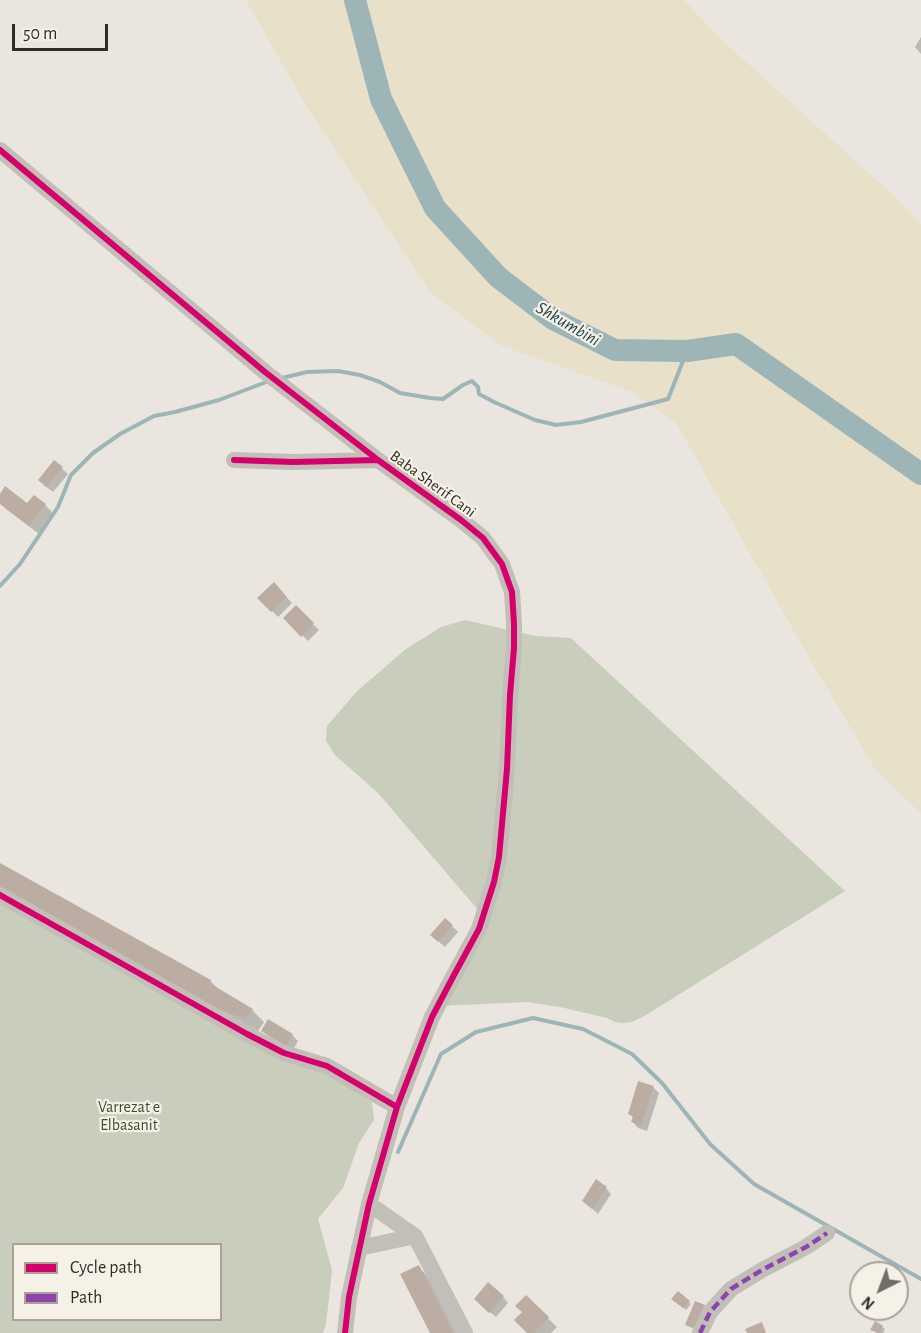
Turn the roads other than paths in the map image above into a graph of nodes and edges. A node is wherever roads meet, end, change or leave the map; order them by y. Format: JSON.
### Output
{"nodes":[{"id":1,"x":0,"y":150,"type":"edge"},
{"id":2,"x":234,"y":460,"type":"dead end"},
{"id":3,"x":378,"y":460,"type":"junction"},
{"id":4,"x":0,"y":896,"type":"edge"},
{"id":5,"x":397,"y":1107,"type":"junction"},
{"id":6,"x":369,"y":1204,"type":"junction"},
{"id":7,"x":827,"y":1233,"type":"dead end"},
{"id":8,"x":415,"y":1236,"type":"junction"},
{"id":9,"x":359,"y":1248,"type":"junction"},
{"id":10,"x":345,"y":1333,"type":"edge"},
{"id":11,"x":465,"y":1333,"type":"edge"},
{"id":12,"x":700,"y":1333,"type":"edge"}],
"edges":[{"from":1,"to":3,"type":"street"},
{"from":2,"to":3,"type":"street","name":"Baba Sherif Cani"},
{"from":3,"to":5,"type":"street","name":"Baba Sherif Cani"},
{"from":4,"to":5,"type":"street"},
{"from":5,"to":6,"type":"street"},
{"from":6,"to":8,"type":"street"},
{"from":6,"to":9,"type":"street"},
{"from":7,"to":12,"type":"street"},
{"from":8,"to":9,"type":"street"},
{"from":8,"to":11,"type":"street"},
{"from":9,"to":10,"type":"street"}]}
